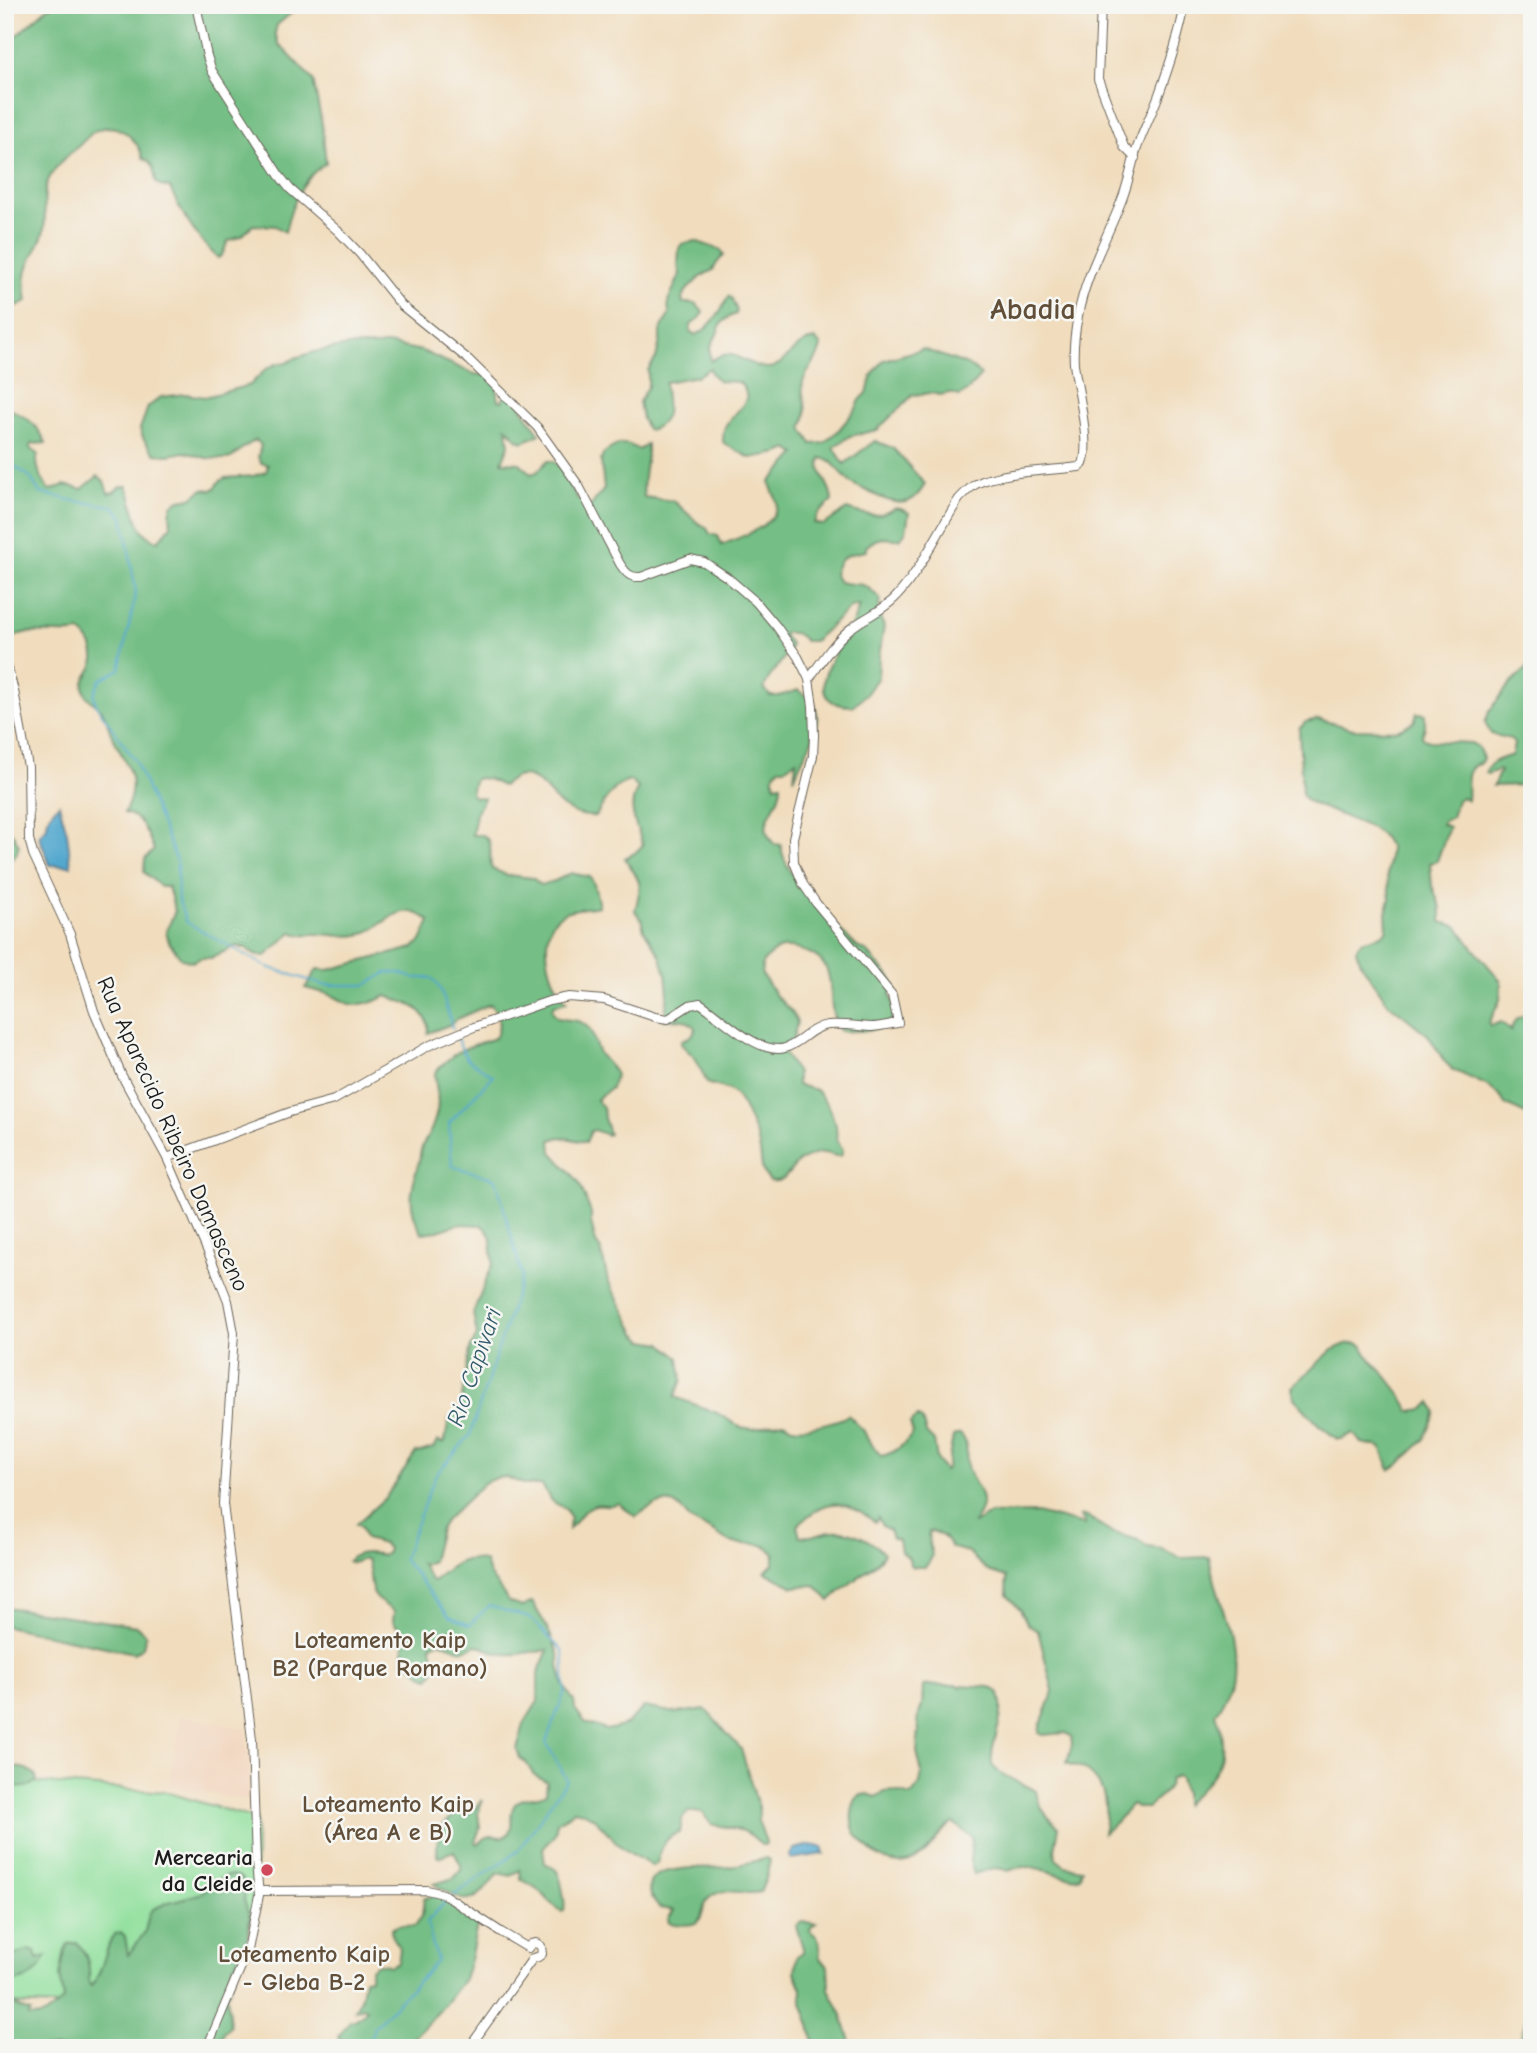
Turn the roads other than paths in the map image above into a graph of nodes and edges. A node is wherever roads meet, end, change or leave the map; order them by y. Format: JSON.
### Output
{"nodes":[{"id":1,"x":196,"y":5,"type":"edge"},
{"id":2,"x":1101,"y":5,"type":"edge"},
{"id":3,"x":1185,"y":5,"type":"edge"},
{"id":4,"x":1135,"y":154,"type":"junction"},
{"id":5,"x":5,"y":657,"type":"edge"},
{"id":6,"x":809,"y":679,"type":"junction"},
{"id":7,"x":167,"y":1158,"type":"junction"},
{"id":8,"x":259,"y":1891,"type":"junction"},
{"id":9,"x":528,"y":1948,"type":"junction"},
{"id":10,"x":533,"y":1958,"type":"junction"},
{"id":11,"x":207,"y":2048,"type":"edge"},
{"id":12,"x":469,"y":2048,"type":"edge"}],
"edges":[{"from":1,"to":6,"type":"street"},
{"from":2,"to":4,"type":"street"},
{"from":3,"to":4,"type":"street"},
{"from":4,"to":6,"type":"street"},
{"from":5,"to":7,"type":"street","name":"Rua Aparecido Ribeiro Damasceno"},
{"from":6,"to":7,"type":"street"},
{"from":7,"to":8,"type":"street","name":"Rua Aparecido Ribeiro Damasceno"},
{"from":8,"to":9,"type":"street"},
{"from":8,"to":11,"type":"street","name":"Rua Aparecido Ribeiro Damasceno"},
{"from":9,"to":10,"type":"street"},
{"from":9,"to":10,"type":"street"},
{"from":10,"to":12,"type":"street"}]}
